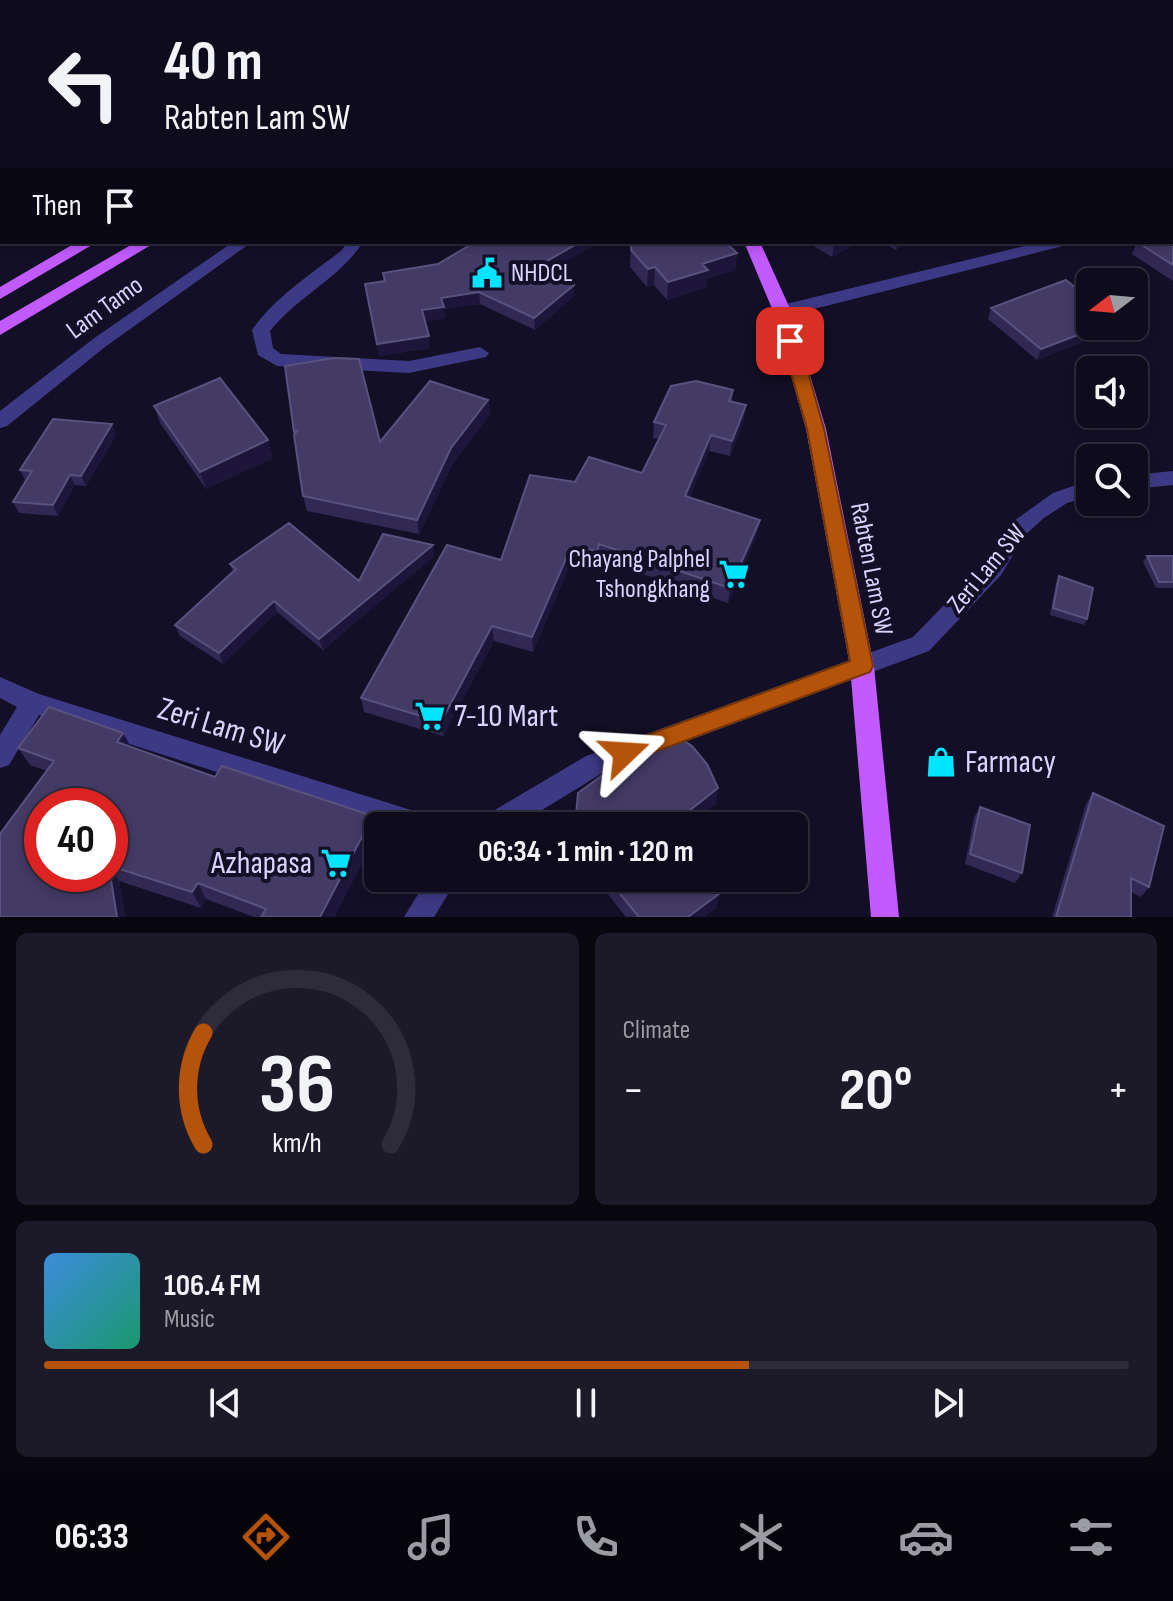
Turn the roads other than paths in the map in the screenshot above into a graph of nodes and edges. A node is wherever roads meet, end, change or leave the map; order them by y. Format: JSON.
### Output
{"nodes":[{"id":1,"x":86,"y":244,"type":"edge"},
{"id":2,"x":145,"y":244,"type":"edge"},
{"id":3,"x":241,"y":244,"type":"edge"},
{"id":4,"x":354,"y":244,"type":"edge"},
{"id":5,"x":753,"y":244,"type":"edge"},
{"id":6,"x":1053,"y":244,"type":"edge"},
{"id":7,"x":0,"y":294,"type":"edge"},
{"id":8,"x":782,"y":311,"type":"junction"},
{"id":9,"x":0,"y":329,"type":"edge"},
{"id":10,"x":480,"y":353,"type":"dead end"},
{"id":11,"x":0,"y":421,"type":"edge"},
{"id":12,"x":1173,"y":478,"type":"edge"},
{"id":13,"x":1148,"y":481,"type":"edge"},
{"id":14,"x":1076,"y":493,"type":"edge"},
{"id":15,"x":862,"y":666,"type":"junction"},
{"id":16,"x":0,"y":687,"type":"edge"},
{"id":17,"x":33,"y":703,"type":"junction"},
{"id":18,"x":0,"y":757,"type":"edge"},
{"id":19,"x":379,"y":812,"type":"edge"},
{"id":20,"x":515,"y":812,"type":"edge"},
{"id":21,"x":435,"y":892,"type":"edge"},
{"id":22,"x":418,"y":917,"type":"edge"},
{"id":23,"x":885,"y":917,"type":"edge"}],
"edges":[{"from":1,"to":7,"type":"main road"},
{"from":2,"to":9,"type":"main road"},
{"from":3,"to":11,"type":"street","name":"Lam Tamo"},
{"from":4,"to":10,"type":"street"},
{"from":5,"to":8,"type":"main road","name":"Rabten Lam SW"},
{"from":6,"to":8,"type":"street"},
{"from":8,"to":15,"type":"main road","name":"Rabten Lam SW"},
{"from":12,"to":13,"type":"street"},
{"from":14,"to":15,"type":"street","name":"Zeri Lam SW"},
{"from":15,"to":20,"type":"street","name":"Zeri Lam SW"},
{"from":15,"to":23,"type":"main road","name":"Rabten Lam SW"},
{"from":16,"to":17,"type":"street","name":"Zeri Lam SW"},
{"from":17,"to":18,"type":"street"},
{"from":17,"to":19,"type":"street","name":"Zeri Lam SW"},
{"from":21,"to":22,"type":"street"}]}
